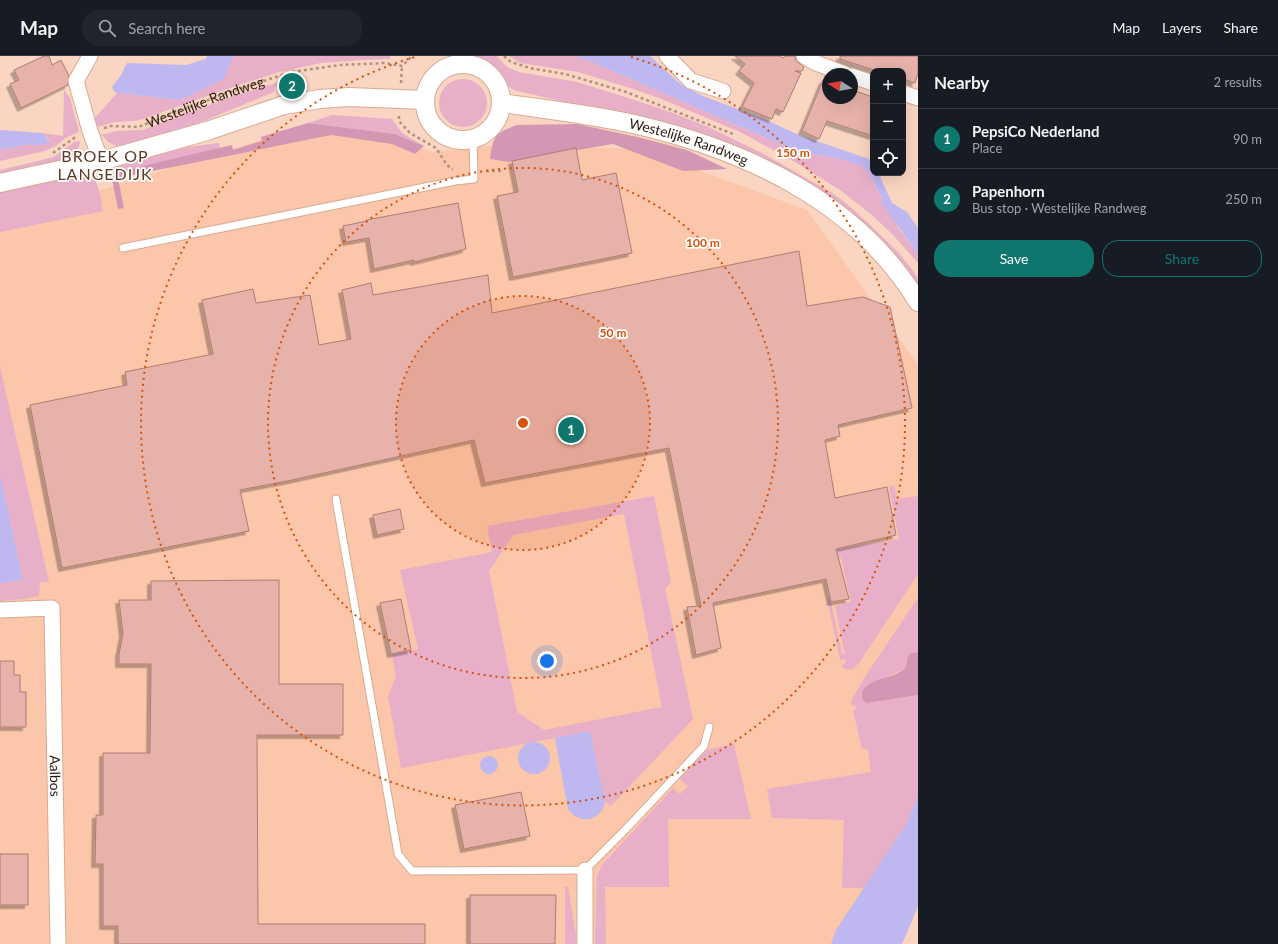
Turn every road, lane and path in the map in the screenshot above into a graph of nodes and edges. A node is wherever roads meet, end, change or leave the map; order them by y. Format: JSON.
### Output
{"nodes":[{"id":1,"x":90,"y":56,"type":"edge"},
{"id":2,"x":412,"y":56,"type":"edge"},
{"id":3,"x":667,"y":56,"type":"edge"},
{"id":4,"x":804,"y":56,"type":"edge"},
{"id":5,"x":458,"y":60,"type":"edge"},
{"id":6,"x":402,"y":66,"type":"junction"},
{"id":7,"x":829,"y":68,"type":"edge"},
{"id":8,"x":858,"y":78,"type":"edge"},
{"id":9,"x":401,"y":80,"type":"dead end"},
{"id":10,"x":870,"y":82,"type":"edge"},
{"id":11,"x":723,"y":91,"type":"dead end"},
{"id":12,"x":906,"y":94,"type":"edge"},
{"id":13,"x":918,"y":98,"type":"edge"},
{"id":14,"x":425,"y":100,"type":"junction"},
{"id":15,"x":502,"y":103,"type":"junction"},
{"id":16,"x":399,"y":117,"type":"dead end"},
{"id":17,"x":90,"y":131,"type":"junction"},
{"id":18,"x":473,"y":140,"type":"junction"},
{"id":19,"x":50,"y":154,"type":"dead end"},
{"id":20,"x":101,"y":161,"type":"junction"},
{"id":21,"x":458,"y":170,"type":"dead end"},
{"id":22,"x":495,"y":171,"type":"dead end"},
{"id":23,"x":502,"y":171,"type":"dead end"},
{"id":24,"x":0,"y":182,"type":"edge"},
{"id":25,"x":123,"y":248,"type":"dead end"},
{"id":26,"x":918,"y":302,"type":"edge"},
{"id":27,"x":336,"y":499,"type":"dead end"},
{"id":28,"x":0,"y":610,"type":"edge"},
{"id":29,"x":709,"y":727,"type":"dead end"},
{"id":30,"x":585,"y":870,"type":"junction"},
{"id":31,"x":58,"y":944,"type":"edge"},
{"id":32,"x":585,"y":944,"type":"edge"}],
"edges":[{"from":1,"to":17,"type":"street"},
{"from":2,"to":6,"type":"path"},
{"from":3,"to":11,"type":"street"},
{"from":4,"to":7,"type":"street"},
{"from":5,"to":14,"type":"street"},
{"from":5,"to":15,"type":"street"},
{"from":6,"to":9,"type":"path"},
{"from":6,"to":17,"type":"path","name":"Westelijke Randweg"},
{"from":8,"to":10,"type":"street"},
{"from":12,"to":13,"type":"street"},
{"from":14,"to":18,"type":"street"},
{"from":14,"to":20,"type":"street","name":"Westelijke Randweg"},
{"from":15,"to":18,"type":"street"},
{"from":15,"to":26,"type":"street","name":"Westelijke Randweg"},
{"from":16,"to":21,"type":"path"},
{"from":17,"to":19,"type":"path","name":"Westelijke Randweg"},
{"from":17,"to":20,"type":"street"},
{"from":18,"to":25,"type":"lane"},
{"from":20,"to":24,"type":"street","name":"Westelijke Randweg"},
{"from":22,"to":23,"type":"path"},
{"from":27,"to":30,"type":"lane"},
{"from":28,"to":31,"type":"street","name":"Aalbos"},
{"from":29,"to":30,"type":"lane"},
{"from":30,"to":32,"type":"street"}]}
